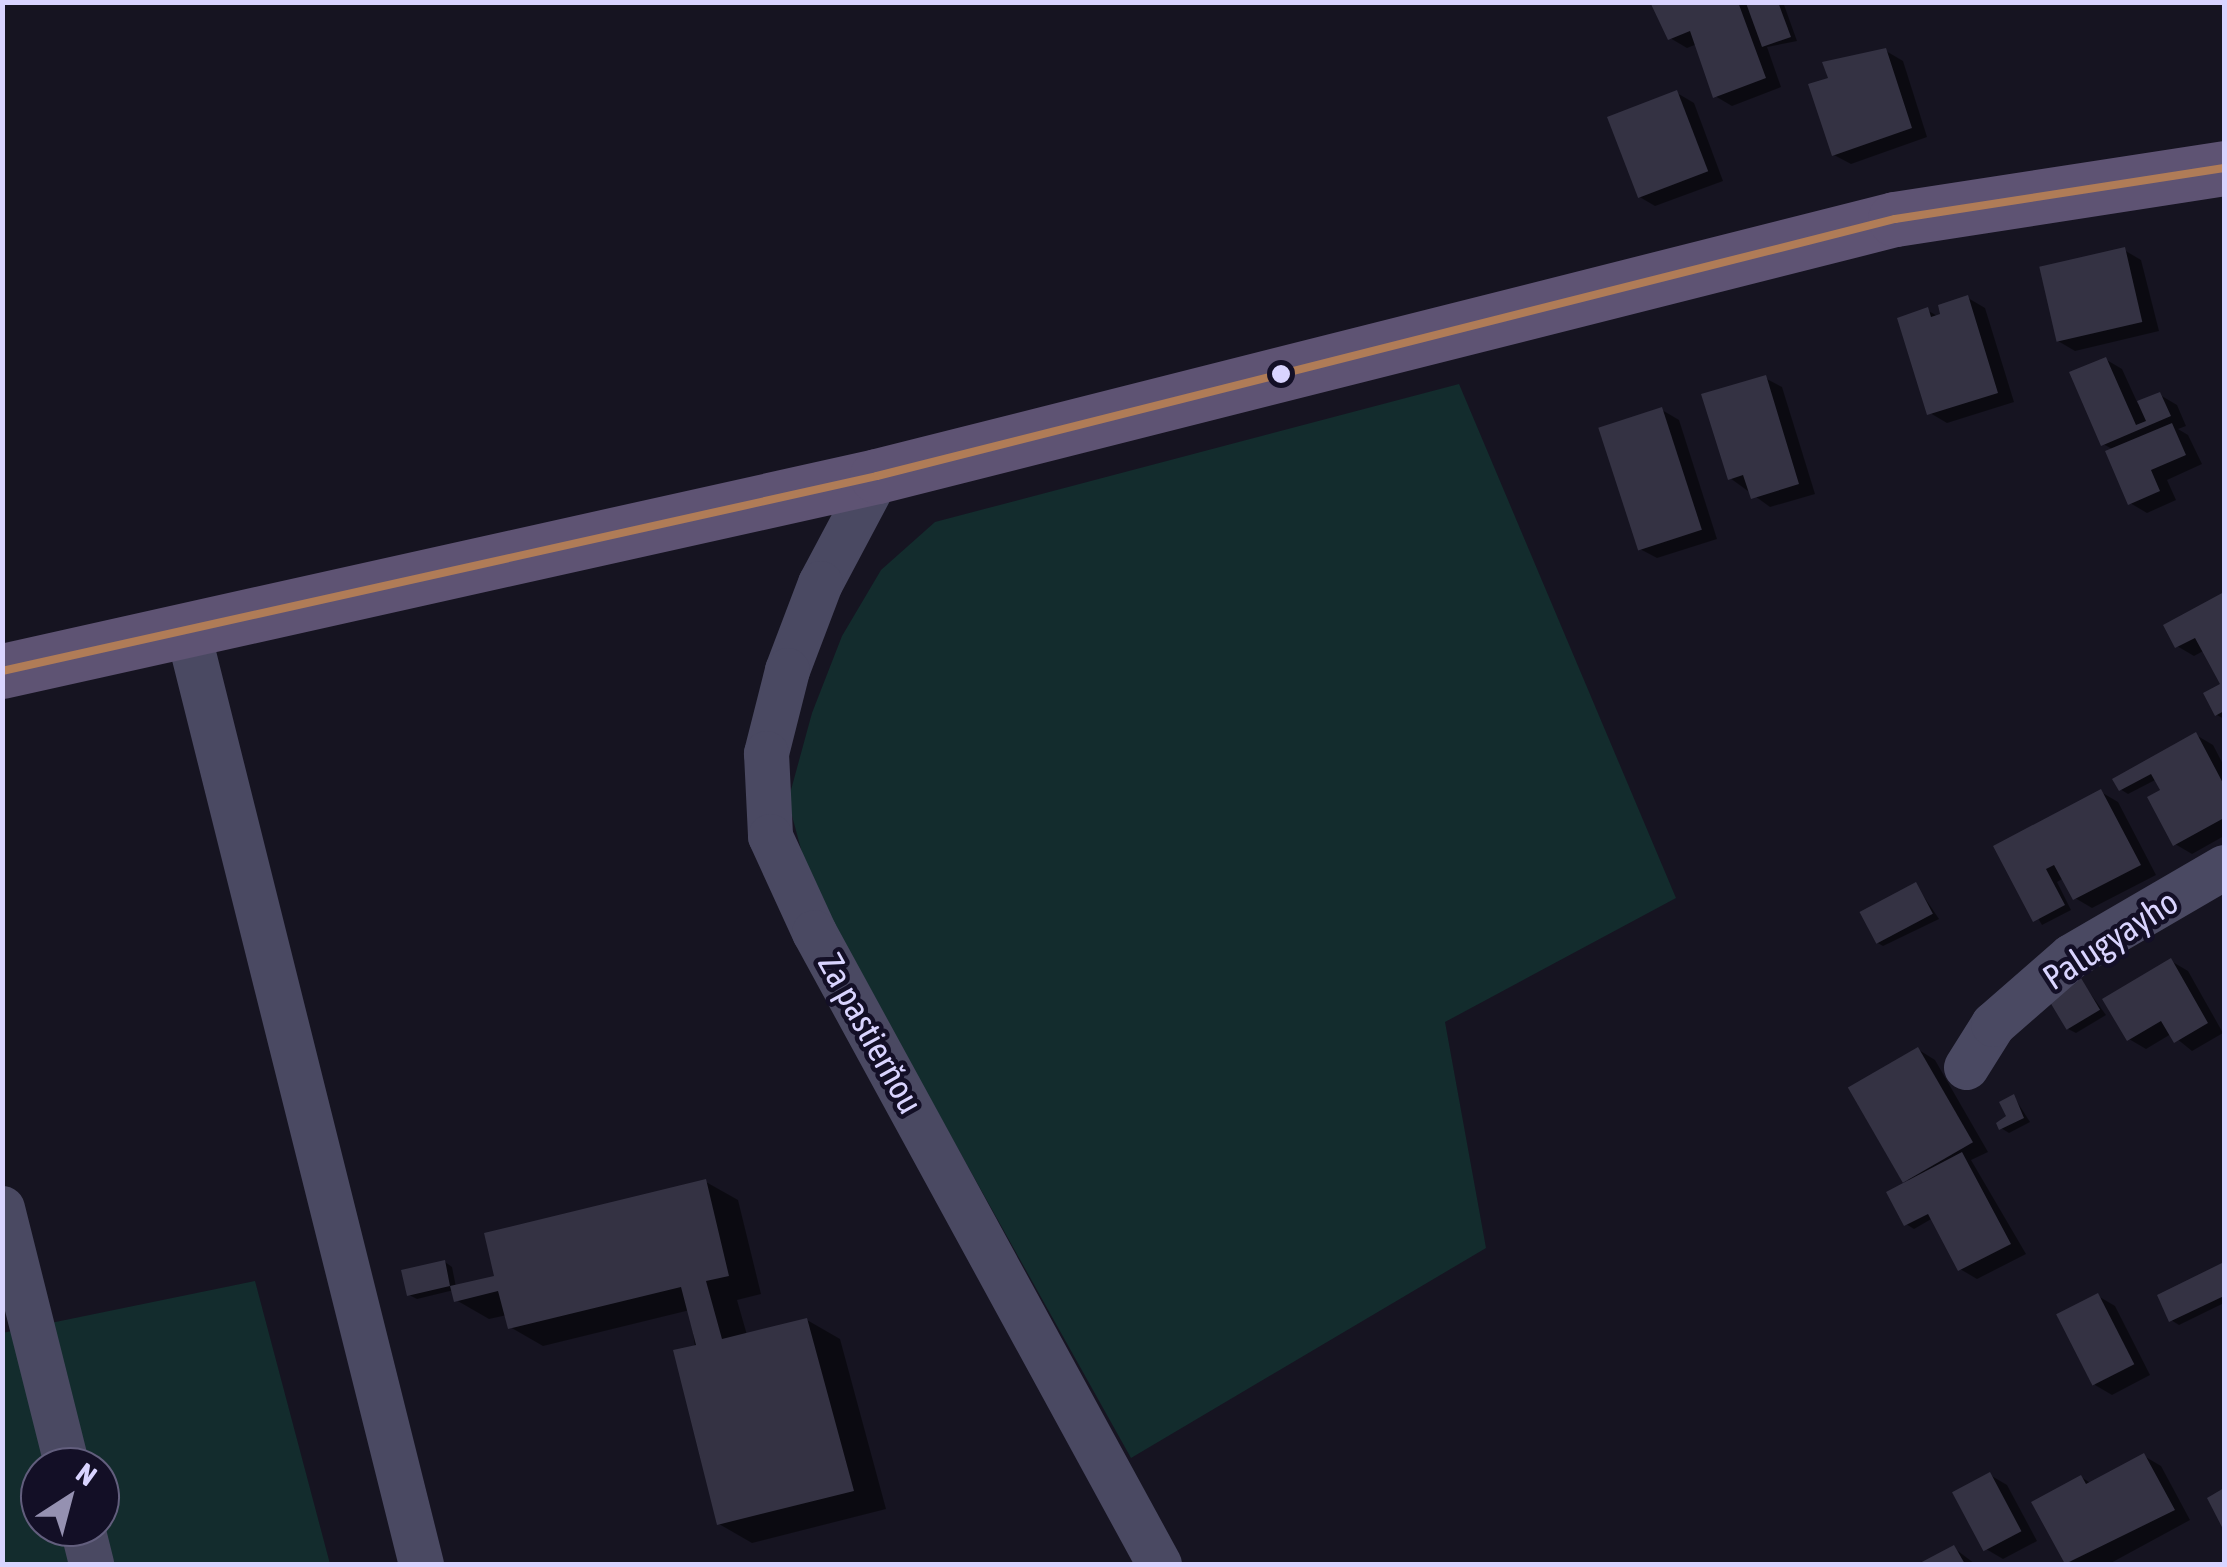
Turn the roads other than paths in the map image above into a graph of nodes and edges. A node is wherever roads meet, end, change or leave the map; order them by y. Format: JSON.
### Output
{"nodes":[{"id":1,"x":2224,"y":168,"type":"edge"},
{"id":2,"x":876,"y":476,"type":"junction"},
{"id":3,"x":187,"y":629,"type":"junction"},
{"id":4,"x":2,"y":671,"type":"edge"},
{"id":5,"x":2224,"y":867,"type":"edge"},
{"id":6,"x":1966,"y":1067,"type":"dead end"},
{"id":7,"x":2,"y":1208,"type":"edge"},
{"id":8,"x":62,"y":1447,"type":"edge"},
{"id":9,"x":421,"y":1564,"type":"edge"},
{"id":10,"x":1159,"y":1564,"type":"edge"}],
"edges":[{"from":1,"to":2,"type":"main road"},
{"from":2,"to":3,"type":"main road"},
{"from":2,"to":10,"type":"street","name":"Za pastierňou"},
{"from":3,"to":4,"type":"main road"},
{"from":3,"to":9,"type":"street"},
{"from":5,"to":6,"type":"street","name":"Palugyayho"},
{"from":7,"to":8,"type":"street"}]}
